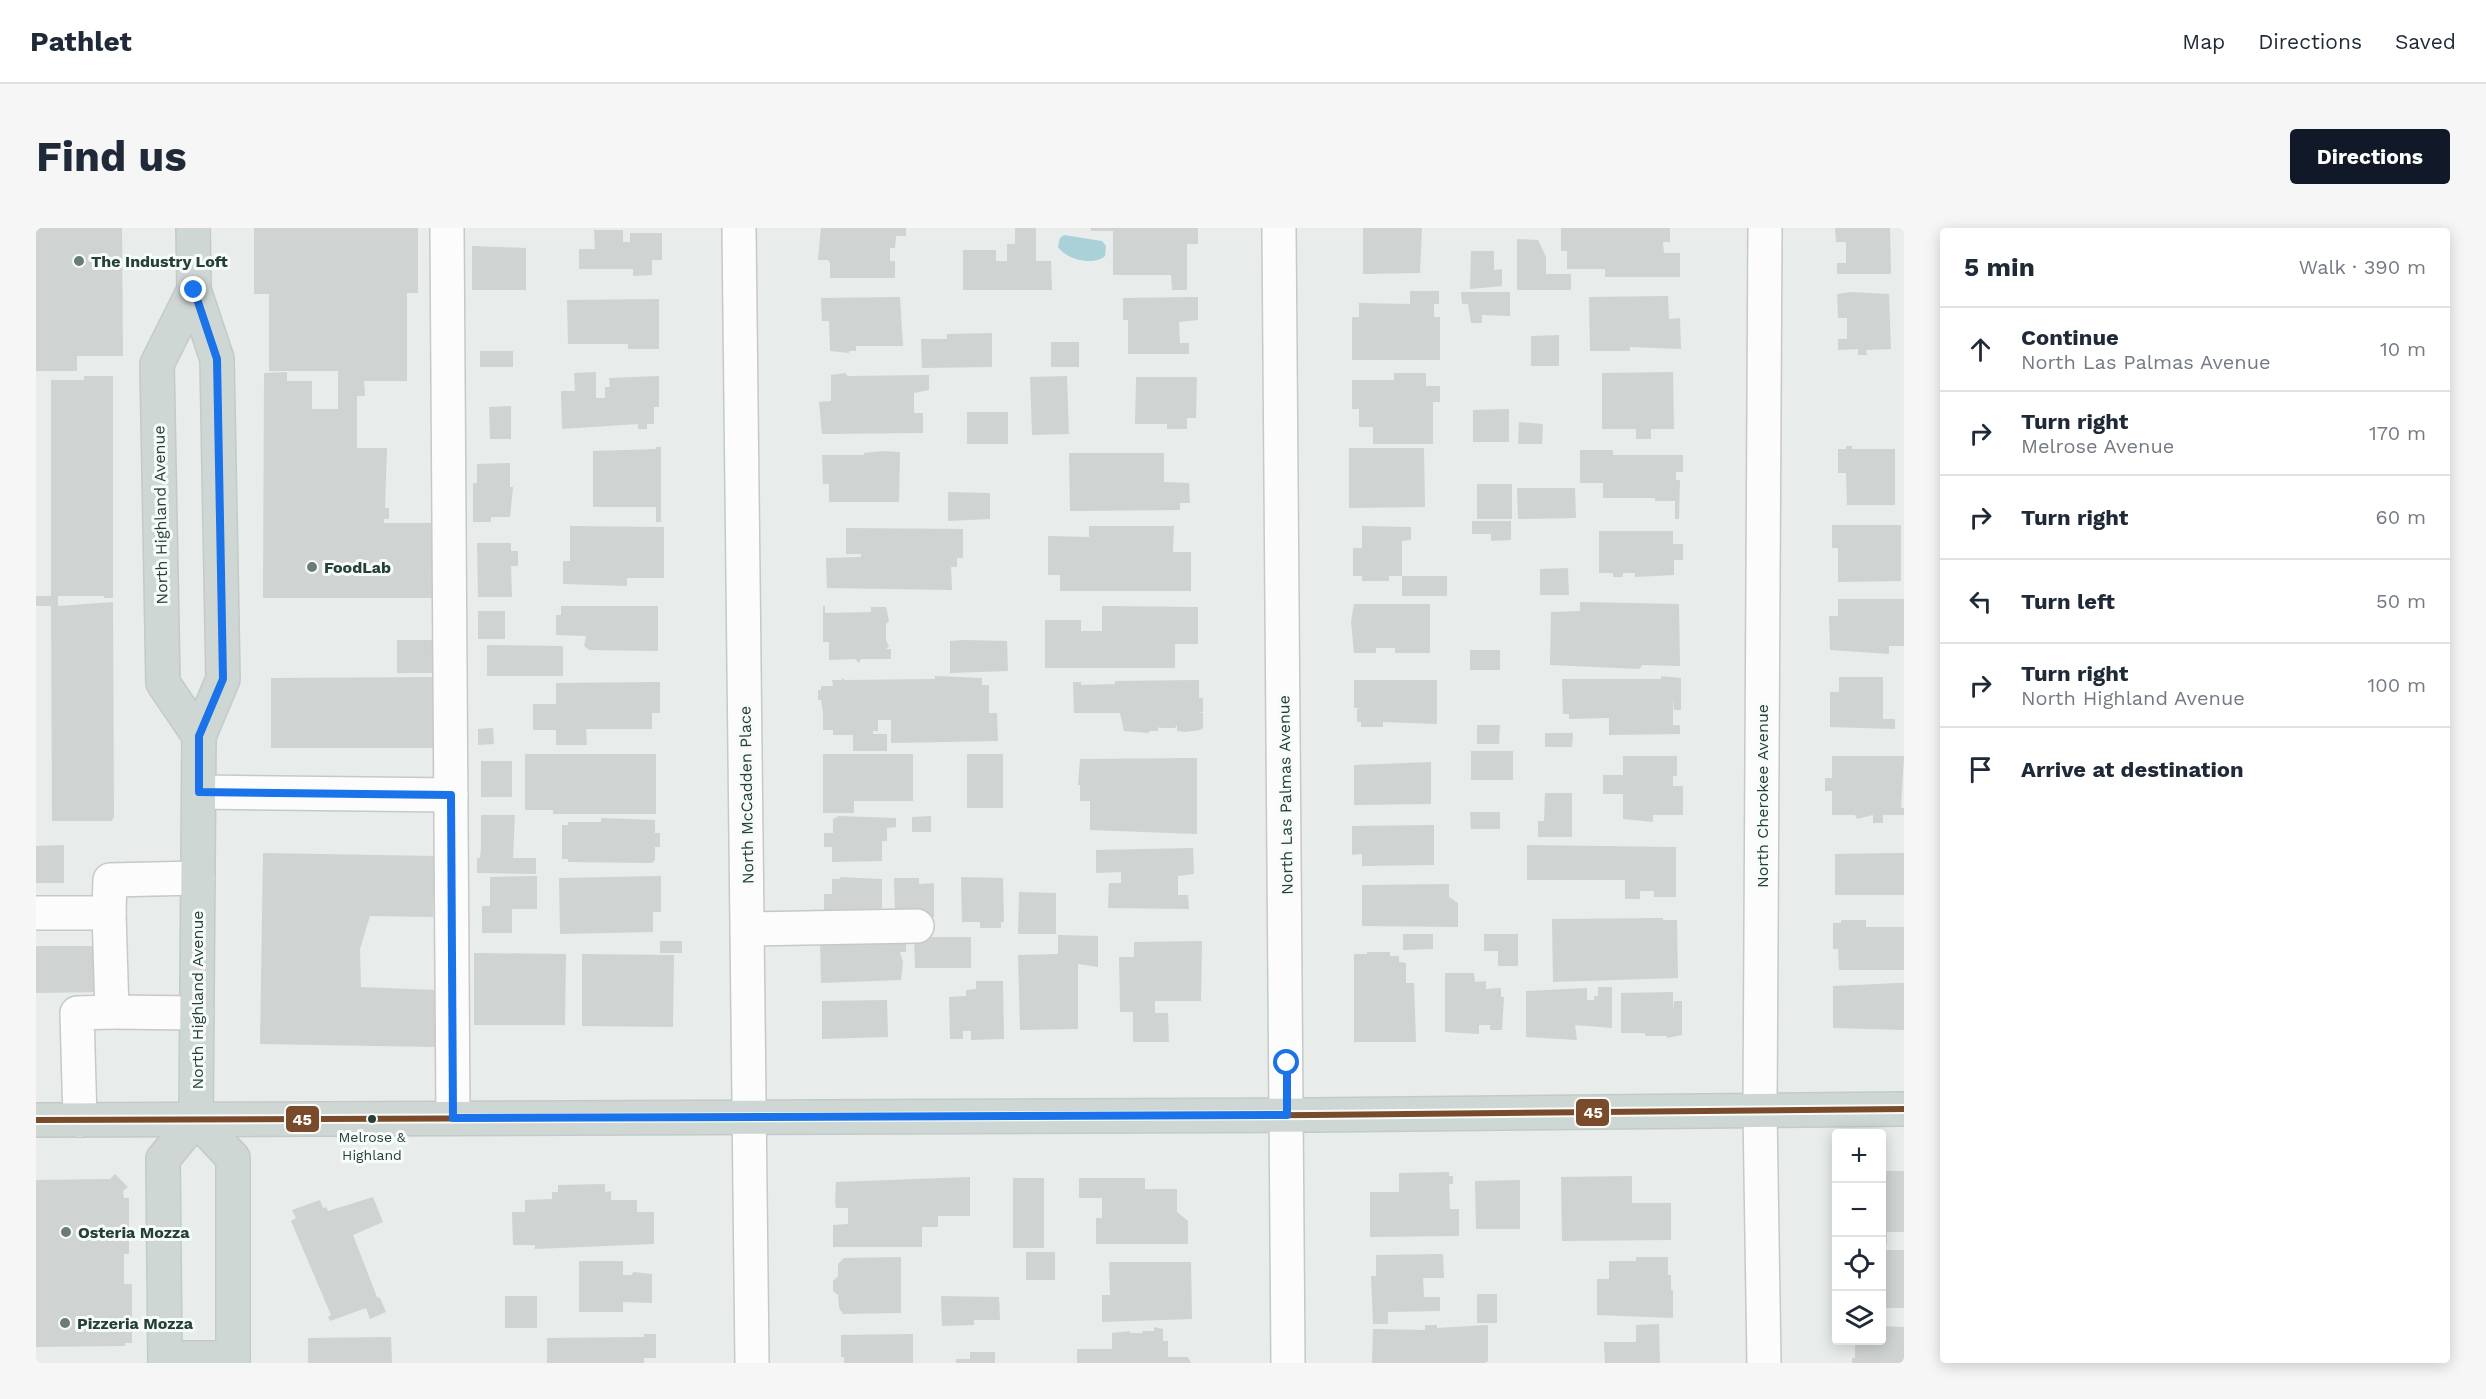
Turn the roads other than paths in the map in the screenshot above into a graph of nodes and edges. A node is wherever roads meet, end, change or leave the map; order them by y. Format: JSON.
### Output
{"nodes":[{"id":1,"x":193,"y":228,"type":"edge"},
{"id":2,"x":447,"y":228,"type":"edge"},
{"id":3,"x":739,"y":228,"type":"edge"},
{"id":4,"x":1280,"y":228,"type":"edge"},
{"id":5,"x":1765,"y":228,"type":"edge"},
{"id":6,"x":194,"y":290,"type":"junction"},
{"id":7,"x":199,"y":736,"type":"junction"},
{"id":8,"x":199,"y":792,"type":"junction"},
{"id":9,"x":451,"y":795,"type":"junction"},
{"id":10,"x":198,"y":878,"type":"junction"},
{"id":11,"x":36,"y":913,"type":"edge"},
{"id":12,"x":109,"y":913,"type":"junction"},
{"id":13,"x":917,"y":926,"type":"dead end"},
{"id":14,"x":748,"y":929,"type":"junction"},
{"id":15,"x":112,"y":1012,"type":"junction"},
{"id":16,"x":197,"y":1014,"type":"junction"},
{"id":17,"x":1904,"y":1109,"type":"edge"},
{"id":18,"x":1760,"y":1111,"type":"junction"},
{"id":19,"x":1287,"y":1115,"type":"junction"},
{"id":20,"x":751,"y":1117,"type":"junction"},
{"id":21,"x":453,"y":1118,"type":"junction"},
{"id":22,"x":196,"y":1119,"type":"junction"},
{"id":23,"x":36,"y":1120,"type":"edge"},
{"id":24,"x":80,"y":1120,"type":"junction"},
{"id":25,"x":160,"y":1361,"type":"edge"},
{"id":26,"x":233,"y":1361,"type":"edge"},
{"id":27,"x":752,"y":1363,"type":"edge"},
{"id":28,"x":1288,"y":1363,"type":"edge"},
{"id":29,"x":1764,"y":1363,"type":"edge"}],
"edges":[{"from":1,"to":6,"type":"main road","name":"North Highland Avenue"},
{"from":2,"to":9,"type":"street"},
{"from":3,"to":14,"type":"street","name":"North McCadden Place"},
{"from":4,"to":19,"type":"street","name":"North Las Palmas Avenue"},
{"from":5,"to":18,"type":"street","name":"North Cherokee Avenue"},
{"from":6,"to":7,"type":"main road","name":"North Highland Avenue"},
{"from":6,"to":7,"type":"main road","name":"North Highland Avenue"},
{"from":7,"to":8,"type":"main road","name":"North Highland Avenue"},
{"from":8,"to":9,"type":"street"},
{"from":8,"to":10,"type":"main road","name":"North Highland Avenue"},
{"from":9,"to":21,"type":"street"},
{"from":10,"to":12,"type":"street"},
{"from":10,"to":16,"type":"main road","name":"North Highland Avenue"},
{"from":11,"to":12,"type":"street"},
{"from":12,"to":15,"type":"street"},
{"from":13,"to":14,"type":"street"},
{"from":14,"to":20,"type":"street","name":"North McCadden Place"},
{"from":15,"to":16,"type":"street"},
{"from":15,"to":24,"type":"street"},
{"from":16,"to":22,"type":"main road","name":"North Highland Avenue"},
{"from":17,"to":18,"type":"main road"},
{"from":18,"to":19,"type":"main road"},
{"from":18,"to":29,"type":"street","name":"North Cherokee Avenue"},
{"from":19,"to":20,"type":"main road"},
{"from":19,"to":28,"type":"street","name":"North Las Palmas Avenue"},
{"from":20,"to":21,"type":"main road"},
{"from":20,"to":27,"type":"street","name":"North McCadden Place"},
{"from":21,"to":22,"type":"main road"},
{"from":22,"to":24,"type":"main road"},
{"from":22,"to":25,"type":"main road"},
{"from":22,"to":26,"type":"main road"},
{"from":23,"to":24,"type":"main road"},
{"from":25,"to":26,"type":"main road"}]}
